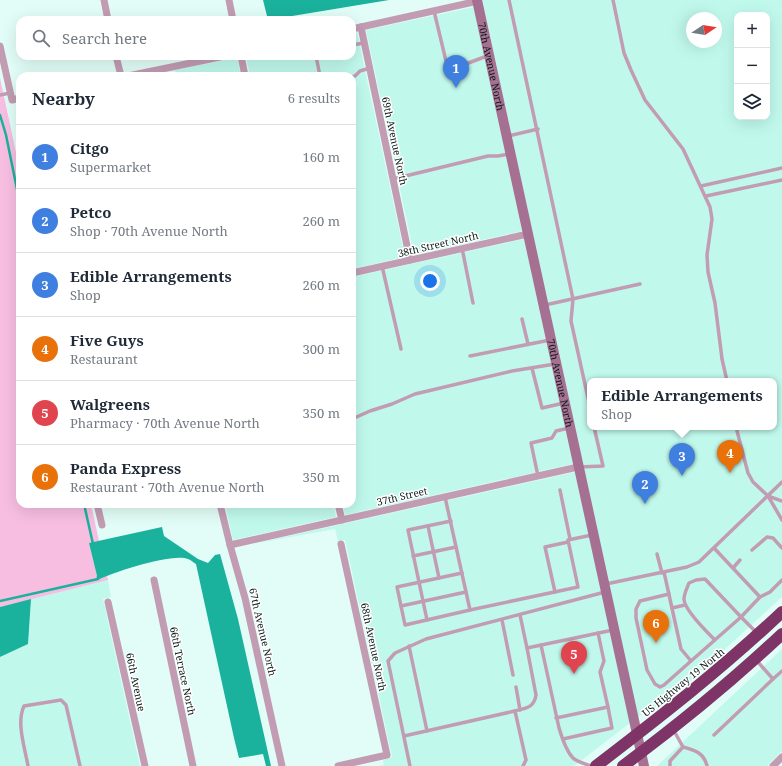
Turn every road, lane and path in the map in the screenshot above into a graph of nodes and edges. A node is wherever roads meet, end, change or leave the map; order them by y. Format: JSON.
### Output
{"nodes":[{"id":1,"x":104,"y":0,"type":"edge"},
{"id":2,"x":229,"y":0,"type":"edge"},
{"id":3,"x":510,"y":0,"type":"edge"},
{"id":4,"x":613,"y":0,"type":"edge"},
{"id":5,"x":478,"y":1,"type":"edge"},
{"id":6,"x":434,"y":11,"type":"junction"},
{"id":7,"x":107,"y":16,"type":"edge"},
{"id":8,"x":232,"y":16,"type":"edge"},
{"id":9,"x":361,"y":27,"type":"junction"},
{"id":10,"x":356,"y":28,"type":"edge"},
{"id":11,"x":364,"y":43,"type":"junction"},
{"id":12,"x":356,"y":44,"type":"edge"},
{"id":13,"x":0,"y":46,"type":"edge"},
{"id":14,"x":489,"y":55,"type":"junction"},
{"id":15,"x":117,"y":60,"type":"edge"},
{"id":16,"x":206,"y":60,"type":"edge"},
{"id":17,"x":242,"y":60,"type":"edge"},
{"id":18,"x":317,"y":60,"type":"edge"},
{"id":19,"x":370,"y":68,"type":"junction"},
{"id":20,"x":119,"y":72,"type":"edge"},
{"id":21,"x":147,"y":72,"type":"edge"},
{"id":22,"x":244,"y":72,"type":"edge"},
{"id":23,"x":319,"y":72,"type":"edge"},
{"id":24,"x":356,"y":75,"type":"edge"},
{"id":25,"x":0,"y":95,"type":"edge"},
{"id":26,"x":11,"y":97,"type":"junction"},
{"id":27,"x":16,"y":98,"type":"edge"},
{"id":28,"x":538,"y":129,"type":"junction"},
{"id":29,"x":507,"y":136,"type":"junction"},
{"id":30,"x":510,"y":153,"type":"junction"},
{"id":31,"x":782,"y":168,"type":"edge"},
{"id":32,"x":393,"y":179,"type":"junction"},
{"id":33,"x":782,"y":180,"type":"edge"},
{"id":34,"x":701,"y":186,"type":"junction"},
{"id":35,"x":706,"y":196,"type":"junction"},
{"id":36,"x":528,"y":234,"type":"junction"},
{"id":37,"x":462,"y":248,"type":"junction"},
{"id":38,"x":410,"y":260,"type":"junction"},
{"id":39,"x":382,"y":266,"type":"junction"},
{"id":40,"x":356,"y":272,"type":"edge"},
{"id":41,"x":640,"y":284,"type":"dead end"},
{"id":42,"x":573,"y":299,"type":"junction"},
{"id":43,"x":473,"y":303,"type":"dead end"},
{"id":44,"x":543,"y":305,"type":"junction"},
{"id":45,"x":522,"y":319,"type":"dead end"},
{"id":46,"x":551,"y":340,"type":"junction"},
{"id":47,"x":528,"y":344,"type":"junction"},
{"id":48,"x":400,"y":349,"type":"dead end"},
{"id":49,"x":470,"y":356,"type":"dead end"},
{"id":50,"x":556,"y":364,"type":"junction"},
{"id":51,"x":532,"y":368,"type":"junction"},
{"id":52,"x":726,"y":378,"type":"edge"},
{"id":53,"x":587,"y":393,"type":"edge"},
{"id":54,"x":564,"y":403,"type":"junction"},
{"id":55,"x":356,"y":417,"type":"edge"},
{"id":56,"x":570,"y":428,"type":"junction"},
{"id":57,"x":595,"y":430,"type":"edge"},
{"id":58,"x":737,"y":430,"type":"edge"},
{"id":59,"x":578,"y":467,"type":"junction"},
{"id":60,"x":538,"y":476,"type":"junction"},
{"id":61,"x":782,"y":482,"type":"edge"},
{"id":62,"x":560,"y":490,"type":"dead end"},
{"id":63,"x":768,"y":496,"type":"junction"},
{"id":64,"x":445,"y":497,"type":"junction"},
{"id":65,"x":782,"y":501,"type":"edge"},
{"id":66,"x":98,"y":508,"type":"edge"},
{"id":67,"x":221,"y":508,"type":"edge"},
{"id":68,"x":339,"y":508,"type":"edge"},
{"id":69,"x":342,"y":520,"type":"junction"},
{"id":70,"x":782,"y":520,"type":"edge"},
{"id":71,"x":451,"y":521,"type":"junction"},
{"id":72,"x":102,"y":525,"type":"dead end"},
{"id":73,"x":428,"y":526,"type":"junction"},
{"id":74,"x":593,"y":534,"type":"junction"},
{"id":75,"x":569,"y":541,"type":"junction"},
{"id":76,"x":341,"y":544,"type":"dead end"},
{"id":77,"x":230,"y":545,"type":"junction"},
{"id":78,"x":456,"y":547,"type":"junction"},
{"id":79,"x":714,"y":548,"type":"junction"},
{"id":80,"x":782,"y":548,"type":"edge"},
{"id":81,"x":752,"y":550,"type":"dead end"},
{"id":82,"x":434,"y":551,"type":"junction"},
{"id":83,"x":657,"y":554,"type":"dead end"},
{"id":84,"x":413,"y":556,"type":"junction"},
{"id":85,"x":740,"y":560,"type":"dead end"},
{"id":86,"x":733,"y":568,"type":"junction"},
{"id":87,"x":663,"y":572,"type":"junction"},
{"id":88,"x":462,"y":573,"type":"junction"},
{"id":89,"x":439,"y":578,"type":"junction"},
{"id":90,"x":154,"y":580,"type":"dead end"},
{"id":91,"x":782,"y":580,"type":"edge"},
{"id":92,"x":419,"y":582,"type":"junction"},
{"id":93,"x":605,"y":588,"type":"junction"},
{"id":94,"x":466,"y":592,"type":"junction"},
{"id":95,"x":555,"y":592,"type":"junction"},
{"id":96,"x":669,"y":594,"type":"junction"},
{"id":97,"x":760,"y":598,"type":"junction"},
{"id":98,"x":423,"y":601,"type":"junction"},
{"id":99,"x":108,"y":602,"type":"dead end"},
{"id":100,"x":685,"y":605,"type":"junction"},
{"id":101,"x":401,"y":606,"type":"junction"},
{"id":102,"x":672,"y":608,"type":"junction"},
{"id":103,"x":470,"y":610,"type":"junction"},
{"id":104,"x":782,"y":612,"type":"edge"},
{"id":105,"x":520,"y":615,"type":"junction"},
{"id":106,"x":741,"y":617,"type":"junction"},
{"id":107,"x":427,"y":620,"type":"junction"},
{"id":108,"x":502,"y":620,"type":"junction"},
{"id":109,"x":614,"y":630,"type":"junction"},
{"id":110,"x":598,"y":633,"type":"junction"},
{"id":111,"x":758,"y":634,"type":"junction"},
{"id":112,"x":782,"y":634,"type":"edge"},
{"id":113,"x":715,"y":640,"type":"junction"},
{"id":114,"x":541,"y":645,"type":"junction"},
{"id":115,"x":409,"y":646,"type":"junction"},
{"id":116,"x":527,"y":648,"type":"junction"},
{"id":117,"x":755,"y":659,"type":"junction"},
{"id":118,"x":691,"y":661,"type":"junction"},
{"id":119,"x":782,"y":671,"type":"edge"},
{"id":120,"x":513,"y":675,"type":"dead end"},
{"id":121,"x":773,"y":679,"type":"junction"},
{"id":122,"x":516,"y":687,"type":"dead end"},
{"id":123,"x":608,"y":707,"type":"junction"},
{"id":124,"x":520,"y":710,"type":"junction"},
{"id":125,"x":515,"y":711,"type":"junction"},
{"id":126,"x":556,"y":718,"type":"junction"},
{"id":127,"x":672,"y":728,"type":"junction"},
{"id":128,"x":427,"y":731,"type":"junction"},
{"id":129,"x":637,"y":735,"type":"junction"},
{"id":130,"x":714,"y":735,"type":"dead end"},
{"id":131,"x":404,"y":736,"type":"junction"},
{"id":132,"x":563,"y":739,"type":"junction"},
{"id":133,"x":683,"y":747,"type":"junction"},
{"id":134,"x":641,"y":753,"type":"junction"},
{"id":135,"x":782,"y":757,"type":"edge"},
{"id":136,"x":28,"y":766,"type":"edge"},
{"id":137,"x":80,"y":766,"type":"edge"},
{"id":138,"x":144,"y":766,"type":"edge"},
{"id":139,"x":193,"y":766,"type":"edge"},
{"id":140,"x":282,"y":766,"type":"edge"},
{"id":141,"x":338,"y":766,"type":"edge"},
{"id":142,"x":410,"y":766,"type":"edge"},
{"id":143,"x":524,"y":766,"type":"edge"},
{"id":144,"x":591,"y":766,"type":"edge"},
{"id":145,"x":596,"y":766,"type":"edge"},
{"id":146,"x":623,"y":766,"type":"edge"},
{"id":147,"x":644,"y":766,"type":"edge"},
{"id":148,"x":670,"y":766,"type":"edge"},
{"id":149,"x":707,"y":766,"type":"edge"},
{"id":150,"x":773,"y":766,"type":"edge"}],
"edges":[{"from":1,"to":7,"type":"street"},
{"from":2,"to":8,"type":"street"},
{"from":3,"to":28,"type":"lane"},
{"from":4,"to":34,"type":"lane"},
{"from":5,"to":6,"type":"street"},
{"from":5,"to":14,"type":"street","name":"70th Avenue North"},
{"from":6,"to":9,"type":"street"},
{"from":6,"to":14,"type":"lane"},
{"from":9,"to":10,"type":"street"},
{"from":9,"to":11,"type":"street","name":"69th Avenue North"},
{"from":11,"to":12,"type":"lane"},
{"from":11,"to":19,"type":"street","name":"69th Avenue North"},
{"from":13,"to":26,"type":"street"},
{"from":14,"to":29,"type":"street","name":"70th Avenue North"},
{"from":15,"to":20,"type":"street"},
{"from":16,"to":21,"type":"street"},
{"from":17,"to":22,"type":"street"},
{"from":18,"to":23,"type":"lane"},
{"from":19,"to":24,"type":"lane"},
{"from":19,"to":32,"type":"street","name":"69th Avenue North"},
{"from":25,"to":26,"type":"lane"},
{"from":26,"to":27,"type":"street"},
{"from":28,"to":29,"type":"lane"},
{"from":28,"to":42,"type":"lane"},
{"from":29,"to":30,"type":"street","name":"70th Avenue North"},
{"from":30,"to":32,"type":"lane"},
{"from":30,"to":36,"type":"street","name":"70th Avenue North"},
{"from":31,"to":34,"type":"lane"},
{"from":32,"to":38,"type":"street","name":"69th Avenue North"},
{"from":33,"to":35,"type":"lane"},
{"from":34,"to":35,"type":"lane"},
{"from":35,"to":52,"type":"lane"},
{"from":36,"to":37,"type":"street","name":"38th Street North"},
{"from":36,"to":44,"type":"street","name":"70th Avenue North"},
{"from":37,"to":38,"type":"street","name":"38th Street North"},
{"from":37,"to":43,"type":"lane"},
{"from":38,"to":39,"type":"street","name":"38th Street North"},
{"from":39,"to":40,"type":"street","name":"38th Street North"},
{"from":39,"to":48,"type":"lane"},
{"from":41,"to":42,"type":"lane"},
{"from":42,"to":44,"type":"lane"},
{"from":42,"to":53,"type":"lane"},
{"from":44,"to":46,"type":"street","name":"70th Avenue North"},
{"from":45,"to":47,"type":"lane"},
{"from":46,"to":47,"type":"lane"},
{"from":46,"to":50,"type":"street","name":"70th Avenue North"},
{"from":47,"to":49,"type":"lane"},
{"from":50,"to":51,"type":"lane"},
{"from":50,"to":54,"type":"street","name":"70th Avenue North"},
{"from":51,"to":54,"type":"lane"},
{"from":51,"to":55,"type":"lane"},
{"from":54,"to":56,"type":"street","name":"70th Avenue North"},
{"from":56,"to":59,"type":"street","name":"70th Avenue North"},
{"from":56,"to":60,"type":"lane"},
{"from":57,"to":59,"type":"lane"},
{"from":58,"to":63,"type":"lane"},
{"from":59,"to":60,"type":"street","name":"37th Street"},
{"from":59,"to":74,"type":"street","name":"70th Avenue North"},
{"from":60,"to":64,"type":"street","name":"37th Street"},
{"from":61,"to":63,"type":"lane"},
{"from":62,"to":75,"type":"lane"},
{"from":63,"to":65,"type":"lane"},
{"from":63,"to":70,"type":"lane"},
{"from":63,"to":79,"type":"lane"},
{"from":64,"to":69,"type":"street","name":"37th Street"},
{"from":64,"to":71,"type":"lane"},
{"from":66,"to":72,"type":"street"},
{"from":67,"to":77,"type":"street","name":"67th Avenue North"},
{"from":68,"to":69,"type":"street"},
{"from":69,"to":77,"type":"street","name":"37th Street"},
{"from":71,"to":73,"type":"lane"},
{"from":71,"to":78,"type":"lane"},
{"from":73,"to":82,"type":"lane"},
{"from":73,"to":84,"type":"lane"},
{"from":74,"to":75,"type":"lane"},
{"from":74,"to":93,"type":"street","name":"70th Avenue North"},
{"from":75,"to":95,"type":"lane"},
{"from":75,"to":95,"type":"lane"},
{"from":76,"to":141,"type":"street","name":"68th Avenue North"},
{"from":77,"to":140,"type":"street","name":"67th Avenue North"},
{"from":78,"to":82,"type":"lane"},
{"from":78,"to":88,"type":"lane"},
{"from":79,"to":86,"type":"lane"},
{"from":79,"to":87,"type":"lane"},
{"from":80,"to":81,"type":"lane"},
{"from":82,"to":84,"type":"lane"},
{"from":82,"to":89,"type":"lane"},
{"from":83,"to":87,"type":"lane"},
{"from":84,"to":92,"type":"lane"},
{"from":85,"to":86,"type":"lane"},
{"from":86,"to":97,"type":"lane"},
{"from":87,"to":93,"type":"lane"},
{"from":87,"to":96,"type":"lane"},
{"from":88,"to":89,"type":"lane"},
{"from":88,"to":94,"type":"lane"},
{"from":89,"to":92,"type":"lane"},
{"from":90,"to":139,"type":"street","name":"66th Terrace North"},
{"from":91,"to":97,"type":"lane"},
{"from":92,"to":98,"type":"lane"},
{"from":92,"to":101,"type":"lane"},
{"from":93,"to":105,"type":"lane"},
{"from":93,"to":109,"type":"street","name":"70th Avenue North"},
{"from":94,"to":98,"type":"lane"},
{"from":94,"to":103,"type":"lane"},
{"from":95,"to":103,"type":"lane"},
{"from":96,"to":102,"type":"lane"},
{"from":96,"to":118,"type":"lane"},
{"from":97,"to":106,"type":"lane"},
{"from":98,"to":101,"type":"lane"},
{"from":98,"to":107,"type":"lane"},
{"from":99,"to":138,"type":"street","name":"66th Avenue"},
{"from":100,"to":102,"type":"lane"},
{"from":100,"to":106,"type":"lane"},
{"from":100,"to":113,"type":"lane"},
{"from":101,"to":107,"type":"lane"},
{"from":102,"to":118,"type":"lane"},
{"from":103,"to":107,"type":"lane"},
{"from":104,"to":111,"type":"highway","name":"US Highway 19 North"},
{"from":105,"to":108,"type":"lane"},
{"from":105,"to":116,"type":"lane"},
{"from":106,"to":111,"type":"lane"},
{"from":106,"to":113,"type":"lane"},
{"from":108,"to":115,"type":"lane"},
{"from":108,"to":120,"type":"lane"},
{"from":109,"to":110,"type":"lane"},
{"from":109,"to":129,"type":"street","name":"70th Avenue North"},
{"from":110,"to":114,"type":"lane"},
{"from":110,"to":123,"type":"lane"},
{"from":111,"to":129,"type":"highway","name":"US Highway 19 North"},
{"from":112,"to":117,"type":"highway"},
{"from":113,"to":118,"type":"lane"},
{"from":114,"to":116,"type":"lane"},
{"from":114,"to":126,"type":"lane"},
{"from":115,"to":128,"type":"lane"},
{"from":115,"to":131,"type":"lane"},
{"from":116,"to":124,"type":"lane"},
{"from":117,"to":121,"type":"lane"},
{"from":117,"to":127,"type":"highway"},
{"from":119,"to":121,"type":"lane"},
{"from":121,"to":130,"type":"lane"},
{"from":122,"to":124,"type":"lane"},
{"from":123,"to":126,"type":"lane"},
{"from":123,"to":132,"type":"lane"},
{"from":124,"to":125,"type":"lane"},
{"from":125,"to":128,"type":"lane"},
{"from":125,"to":143,"type":"lane"},
{"from":126,"to":132,"type":"lane"},
{"from":127,"to":133,"type":"lane"},
{"from":127,"to":134,"type":"highway"},
{"from":128,"to":131,"type":"lane"},
{"from":129,"to":134,"type":"street","name":"70th Avenue North"},
{"from":129,"to":145,"type":"highway","name":"US Highway 19 North"},
{"from":131,"to":142,"type":"lane"},
{"from":132,"to":144,"type":"lane"},
{"from":133,"to":148,"type":"lane"},
{"from":133,"to":149,"type":"lane"},
{"from":134,"to":146,"type":"highway"},
{"from":134,"to":147,"type":"street","name":"70th Avenue North"},
{"from":135,"to":150,"type":"street"},
{"from":136,"to":137,"type":"lane"}]}
